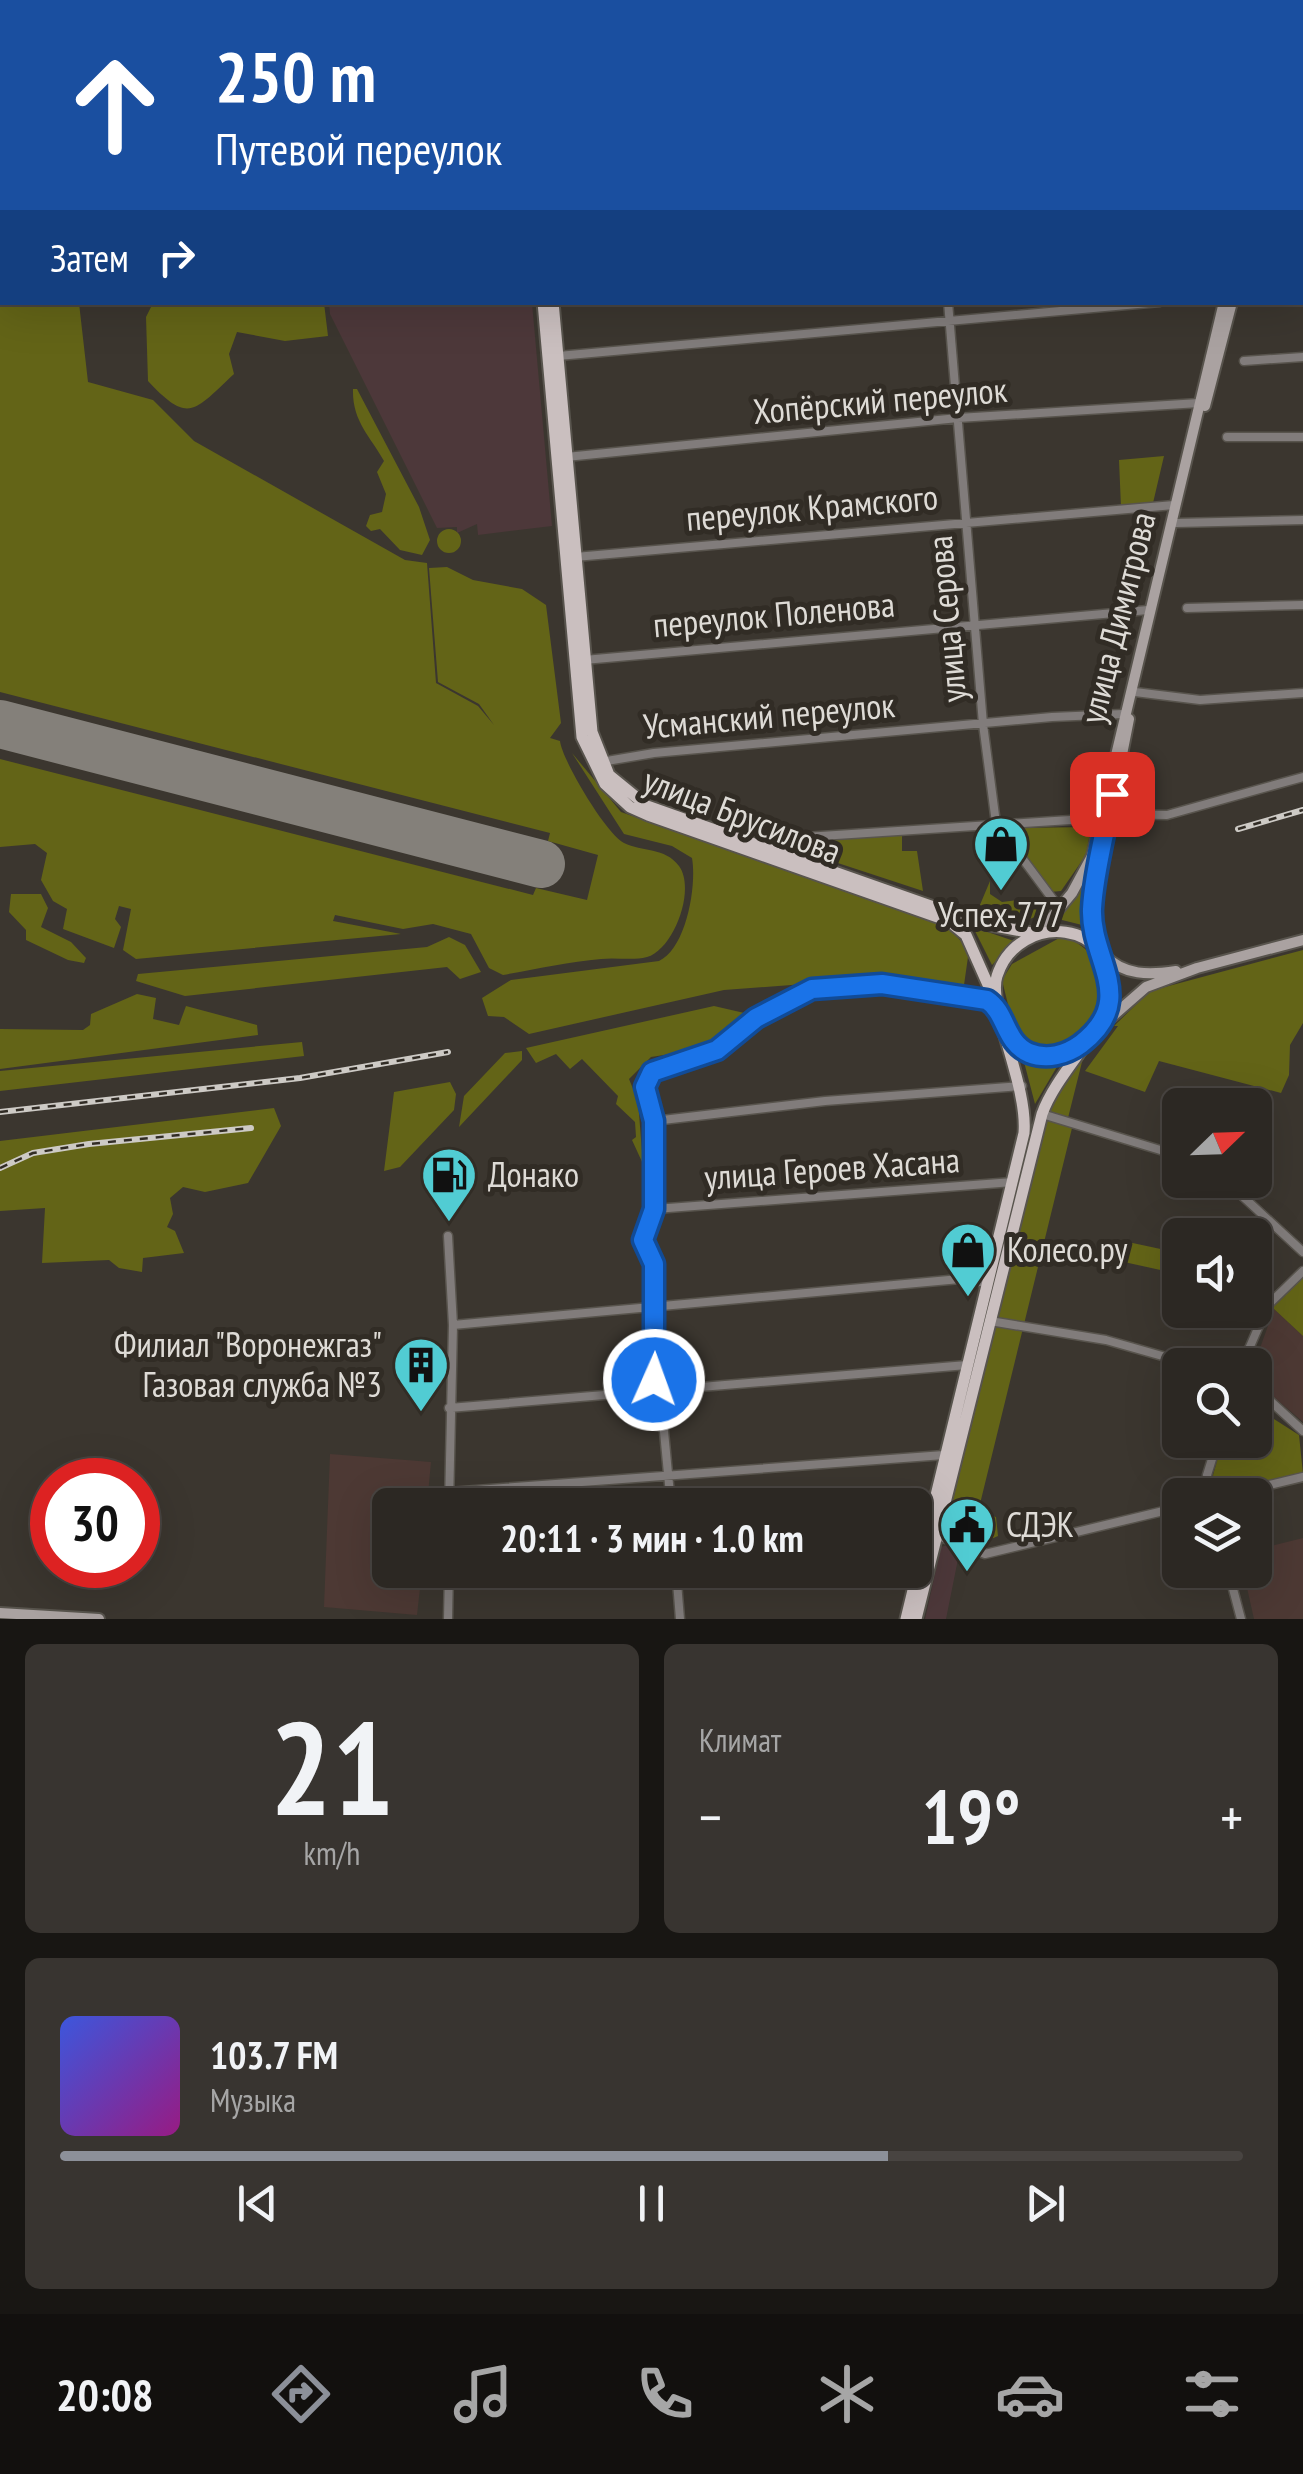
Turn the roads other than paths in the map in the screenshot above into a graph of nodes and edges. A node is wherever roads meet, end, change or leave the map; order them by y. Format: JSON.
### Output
{"nodes":[{"id":1,"x":548,"y":305,"type":"edge"},
{"id":2,"x":948,"y":305,"type":"edge"},
{"id":3,"x":1135,"y":305,"type":"edge"},
{"id":4,"x":1223,"y":305,"type":"edge"},
{"id":5,"x":1231,"y":305,"type":"edge"},
{"id":6,"x":949,"y":321,"type":"junction"},
{"id":7,"x":558,"y":356,"type":"junction"},
{"id":8,"x":1303,"y":357,"type":"edge"},
{"id":9,"x":1244,"y":362,"type":"dead end"},
{"id":10,"x":1199,"y":403,"type":"junction"},
{"id":11,"x":958,"y":418,"type":"junction"},
{"id":12,"x":1303,"y":437,"type":"edge"},
{"id":13,"x":1227,"y":438,"type":"dead end"},
{"id":14,"x":566,"y":458,"type":"junction"},
{"id":15,"x":1174,"y":505,"type":"junction"},
{"id":16,"x":1303,"y":520,"type":"edge"},
{"id":17,"x":966,"y":521,"type":"junction"},
{"id":18,"x":1176,"y":524,"type":"junction"},
{"id":19,"x":575,"y":557,"type":"junction"},
{"id":20,"x":1303,"y":605,"type":"edge"},
{"id":21,"x":1186,"y":608,"type":"dead end"},
{"id":22,"x":1148,"y":610,"type":"junction"},
{"id":23,"x":976,"y":624,"type":"junction"},
{"id":24,"x":584,"y":660,"type":"junction"},
{"id":25,"x":1135,"y":692,"type":"junction"},
{"id":26,"x":1303,"y":693,"type":"edge"},
{"id":27,"x":1123,"y":714,"type":"junction"},
{"id":28,"x":983,"y":724,"type":"junction"},
{"id":29,"x":601,"y":762,"type":"junction"},
{"id":30,"x":1303,"y":777,"type":"edge"},
{"id":31,"x":1105,"y":816,"type":"junction"},
{"id":32,"x":996,"y":823,"type":"junction"},
{"id":33,"x":764,"y":844,"type":"junction"},
{"id":34,"x":1060,"y":909,"type":"junction"},
{"id":35,"x":1038,"y":934,"type":"junction"},
{"id":36,"x":1303,"y":940,"type":"edge"},
{"id":37,"x":1100,"y":950,"type":"junction"},
{"id":38,"x":1197,"y":968,"type":"junction"},
{"id":39,"x":997,"y":1006,"type":"junction"},
{"id":40,"x":1006,"y":1030,"type":"junction"},
{"id":41,"x":1086,"y":1039,"type":"junction"},
{"id":42,"x":1022,"y":1086,"type":"junction"},
{"id":43,"x":1042,"y":1114,"type":"junction"},
{"id":44,"x":654,"y":1121,"type":"junction"},
{"id":45,"x":1162,"y":1151,"type":"edge"},
{"id":46,"x":1013,"y":1182,"type":"junction"},
{"id":47,"x":1244,"y":1198,"type":"edge"},
{"id":48,"x":654,"y":1209,"type":"junction"},
{"id":49,"x":448,"y":1236,"type":"dead end"},
{"id":50,"x":1303,"y":1252,"type":"edge"},
{"id":51,"x":1303,"y":1271,"type":"edge"},
{"id":52,"x":987,"y":1284,"type":"junction"},
{"id":53,"x":655,"y":1306,"type":"junction"},
{"id":54,"x":990,"y":1321,"type":"junction"},
{"id":55,"x":453,"y":1325,"type":"junction"},
{"id":56,"x":1249,"y":1348,"type":"edge"},
{"id":57,"x":1162,"y":1356,"type":"edge"},
{"id":58,"x":967,"y":1365,"type":"junction"},
{"id":59,"x":658,"y":1392,"type":"junction"},
{"id":60,"x":1272,"y":1403,"type":"edge"},
{"id":61,"x":449,"y":1408,"type":"junction"},
{"id":62,"x":1303,"y":1431,"type":"edge"},
{"id":63,"x":944,"y":1455,"type":"junction"},
{"id":64,"x":669,"y":1474,"type":"junction"},
{"id":65,"x":1303,"y":1477,"type":"edge"},
{"id":66,"x":1272,"y":1484,"type":"edge"},
{"id":67,"x":450,"y":1488,"type":"edge"},
{"id":68,"x":499,"y":1488,"type":"edge"},
{"id":69,"x":670,"y":1488,"type":"edge"},
{"id":70,"x":932,"y":1506,"type":"edge"},
{"id":71,"x":1162,"y":1511,"type":"edge"},
{"id":72,"x":932,"y":1512,"type":"edge"},
{"id":73,"x":932,"y":1537,"type":"edge"},
{"id":74,"x":449,"y":1588,"type":"edge"},
{"id":75,"x":677,"y":1588,"type":"edge"},
{"id":76,"x":913,"y":1588,"type":"edge"},
{"id":77,"x":919,"y":1588,"type":"edge"},
{"id":78,"x":1233,"y":1588,"type":"edge"},
{"id":79,"x":0,"y":1613,"type":"edge"},
{"id":80,"x":98,"y":1619,"type":"edge"},
{"id":81,"x":448,"y":1619,"type":"edge"},
{"id":82,"x":680,"y":1619,"type":"edge"},
{"id":83,"x":906,"y":1619,"type":"edge"},
{"id":84,"x":916,"y":1619,"type":"edge"},
{"id":85,"x":1241,"y":1619,"type":"edge"}],
"edges":[{"from":1,"to":7,"type":"main road","name":"улица Брусилова"},
{"from":1,"to":39,"type":"main road","name":"улица Брусилова"},
{"from":2,"to":6,"type":"street","name":"улица Серова"},
{"from":3,"to":6,"type":"street"},
{"from":4,"to":10,"type":"main road","name":"улица Димитрова"},
{"from":5,"to":18,"type":"main road","name":"улица Димитрова"},
{"from":6,"to":7,"type":"street"},
{"from":6,"to":11,"type":"street","name":"улица Серова"},
{"from":7,"to":14,"type":"main road","name":"улица Брусилова"},
{"from":8,"to":9,"type":"street"},
{"from":10,"to":11,"type":"street","name":"Хопёрский переулок"},
{"from":10,"to":15,"type":"main road","name":"улица Димитрова"},
{"from":11,"to":14,"type":"street","name":"Хопёрский переулок"},
{"from":11,"to":17,"type":"street","name":"улица Серова"},
{"from":12,"to":13,"type":"street"},
{"from":14,"to":19,"type":"main road","name":"улица Брусилова"},
{"from":15,"to":17,"type":"street","name":"переулок Крамского"},
{"from":15,"to":22,"type":"main road","name":"улица Димитрова"},
{"from":16,"to":18,"type":"street"},
{"from":17,"to":19,"type":"street","name":"переулок Крамского"},
{"from":17,"to":23,"type":"street","name":"улица Серова"},
{"from":18,"to":25,"type":"main road","name":"улица Димитрова"},
{"from":19,"to":24,"type":"main road","name":"улица Брусилова"},
{"from":20,"to":21,"type":"street"},
{"from":22,"to":23,"type":"street","name":"переулок Поленова"},
{"from":22,"to":27,"type":"main road","name":"улица Димитрова"},
{"from":23,"to":24,"type":"street","name":"переулок Поленова"},
{"from":23,"to":28,"type":"street","name":"улица Серова"},
{"from":24,"to":29,"type":"main road","name":"улица Брусилова"},
{"from":25,"to":26,"type":"street"},
{"from":25,"to":31,"type":"main road","name":"улица Димитрова"},
{"from":27,"to":28,"type":"street","name":"Усманский переулок"},
{"from":27,"to":31,"type":"main road","name":"улица Димитрова"},
{"from":28,"to":29,"type":"street","name":"Усманский переулок"},
{"from":28,"to":32,"type":"street","name":"улица Серова"},
{"from":29,"to":33,"type":"main road","name":"улица Брусилова"},
{"from":30,"to":31,"type":"street"},
{"from":31,"to":32,"type":"street"},
{"from":31,"to":34,"type":"main road","name":"улица Димитрова"},
{"from":31,"to":37,"type":"main road","name":"улица Димитрова"},
{"from":32,"to":33,"type":"street"},
{"from":32,"to":34,"type":"street","name":"улица Серова"},
{"from":33,"to":35,"type":"main road","name":"улица Брусилова"},
{"from":34,"to":35,"type":"main road","name":"улица Димитрова"},
{"from":35,"to":37,"type":"main road"},
{"from":35,"to":39,"type":"main road","name":"улица Димитрова"},
{"from":36,"to":38,"type":"main road"},
{"from":37,"to":38,"type":"main road"},
{"from":37,"to":41,"type":"main road","name":"улица Димитрова"},
{"from":38,"to":41,"type":"main road"},
{"from":39,"to":40,"type":"main road","name":"улица Димитрова"},
{"from":39,"to":44,"type":"street"},
{"from":40,"to":41,"type":"main road"},
{"from":40,"to":42,"type":"main road","name":"улица Димитрова"},
{"from":41,"to":43,"type":"main road","name":"улица Димитрова"},
{"from":42,"to":44,"type":"street"},
{"from":42,"to":46,"type":"main road","name":"улица Димитрова"},
{"from":43,"to":45,"type":"street"},
{"from":43,"to":54,"type":"main road","name":"улица Димитрова"},
{"from":44,"to":48,"type":"street"},
{"from":46,"to":48,"type":"street","name":"улица Героев Хасана"},
{"from":46,"to":52,"type":"main road","name":"улица Димитрова"},
{"from":47,"to":50,"type":"street"},
{"from":48,"to":53,"type":"street"},
{"from":49,"to":55,"type":"street"},
{"from":51,"to":56,"type":"street"},
{"from":52,"to":53,"type":"street"},
{"from":52,"to":58,"type":"main road","name":"улица Димитрова"},
{"from":53,"to":55,"type":"street"},
{"from":53,"to":59,"type":"street"},
{"from":54,"to":57,"type":"street"},
{"from":54,"to":72,"type":"main road","name":"улица Димитрова"},
{"from":55,"to":61,"type":"street"},
{"from":58,"to":59,"type":"street"},
{"from":58,"to":63,"type":"main road","name":"улица Димитрова"},
{"from":59,"to":61,"type":"street"},
{"from":59,"to":64,"type":"street"},
{"from":60,"to":62,"type":"street"},
{"from":61,"to":67,"type":"street"},
{"from":63,"to":64,"type":"street"},
{"from":63,"to":70,"type":"main road","name":"улица Димитрова"},
{"from":64,"to":68,"type":"street"},
{"from":64,"to":69,"type":"street"},
{"from":65,"to":66,"type":"street"},
{"from":71,"to":73,"type":"street"},
{"from":74,"to":81,"type":"street"},
{"from":75,"to":82,"type":"street"},
{"from":76,"to":83,"type":"main road","name":"улица Димитрова"},
{"from":77,"to":84,"type":"main road","name":"улица Димитрова"},
{"from":78,"to":85,"type":"street"},
{"from":79,"to":80,"type":"main road"}]}
